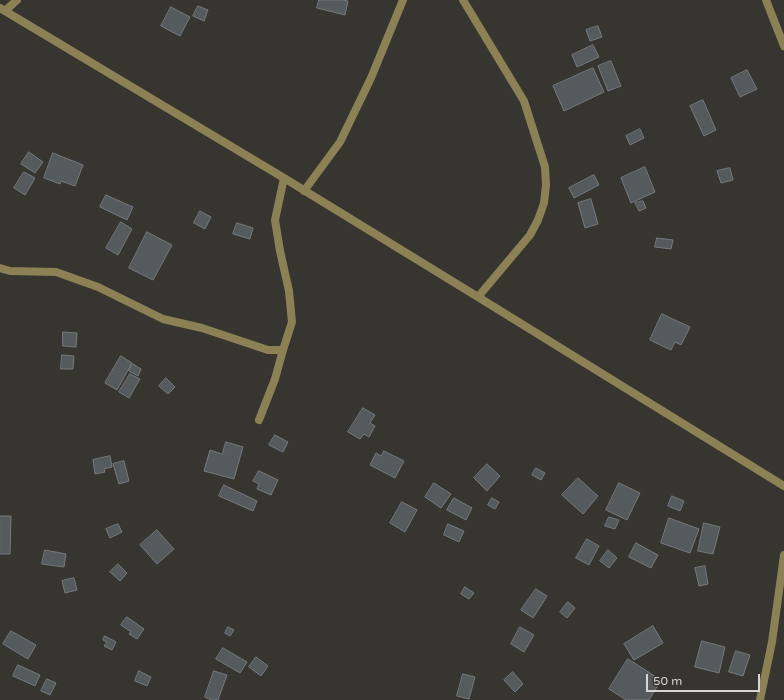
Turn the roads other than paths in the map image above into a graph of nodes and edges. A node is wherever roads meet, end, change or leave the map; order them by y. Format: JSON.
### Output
{"nodes":[{"id":1,"x":17,"y":0,"type":"edge"},
{"id":2,"x":462,"y":0,"type":"edge"},
{"id":3,"x":766,"y":0,"type":"edge"},
{"id":4,"x":403,"y":2,"type":"edge"},
{"id":5,"x":2,"y":10,"type":"edge"},
{"id":6,"x":784,"y":46,"type":"edge"},
{"id":7,"x":284,"y":178,"type":"junction"},
{"id":8,"x":304,"y":191,"type":"junction"},
{"id":9,"x":0,"y":268,"type":"edge"},
{"id":10,"x":478,"y":297,"type":"junction"},
{"id":11,"x":283,"y":350,"type":"junction"},
{"id":12,"x":259,"y":420,"type":"dead end"},
{"id":13,"x":784,"y":486,"type":"edge"},
{"id":14,"x":784,"y":554,"type":"edge"},
{"id":15,"x":760,"y":700,"type":"edge"}],
"edges":[{"from":1,"to":5,"type":"street"},
{"from":2,"to":10,"type":"street"},
{"from":3,"to":6,"type":"street"},
{"from":4,"to":8,"type":"street"},
{"from":5,"to":7,"type":"street"},
{"from":7,"to":8,"type":"street"},
{"from":7,"to":11,"type":"street"},
{"from":8,"to":10,"type":"street"},
{"from":9,"to":11,"type":"street"},
{"from":10,"to":13,"type":"street"},
{"from":11,"to":12,"type":"street"},
{"from":14,"to":15,"type":"street"}]}
